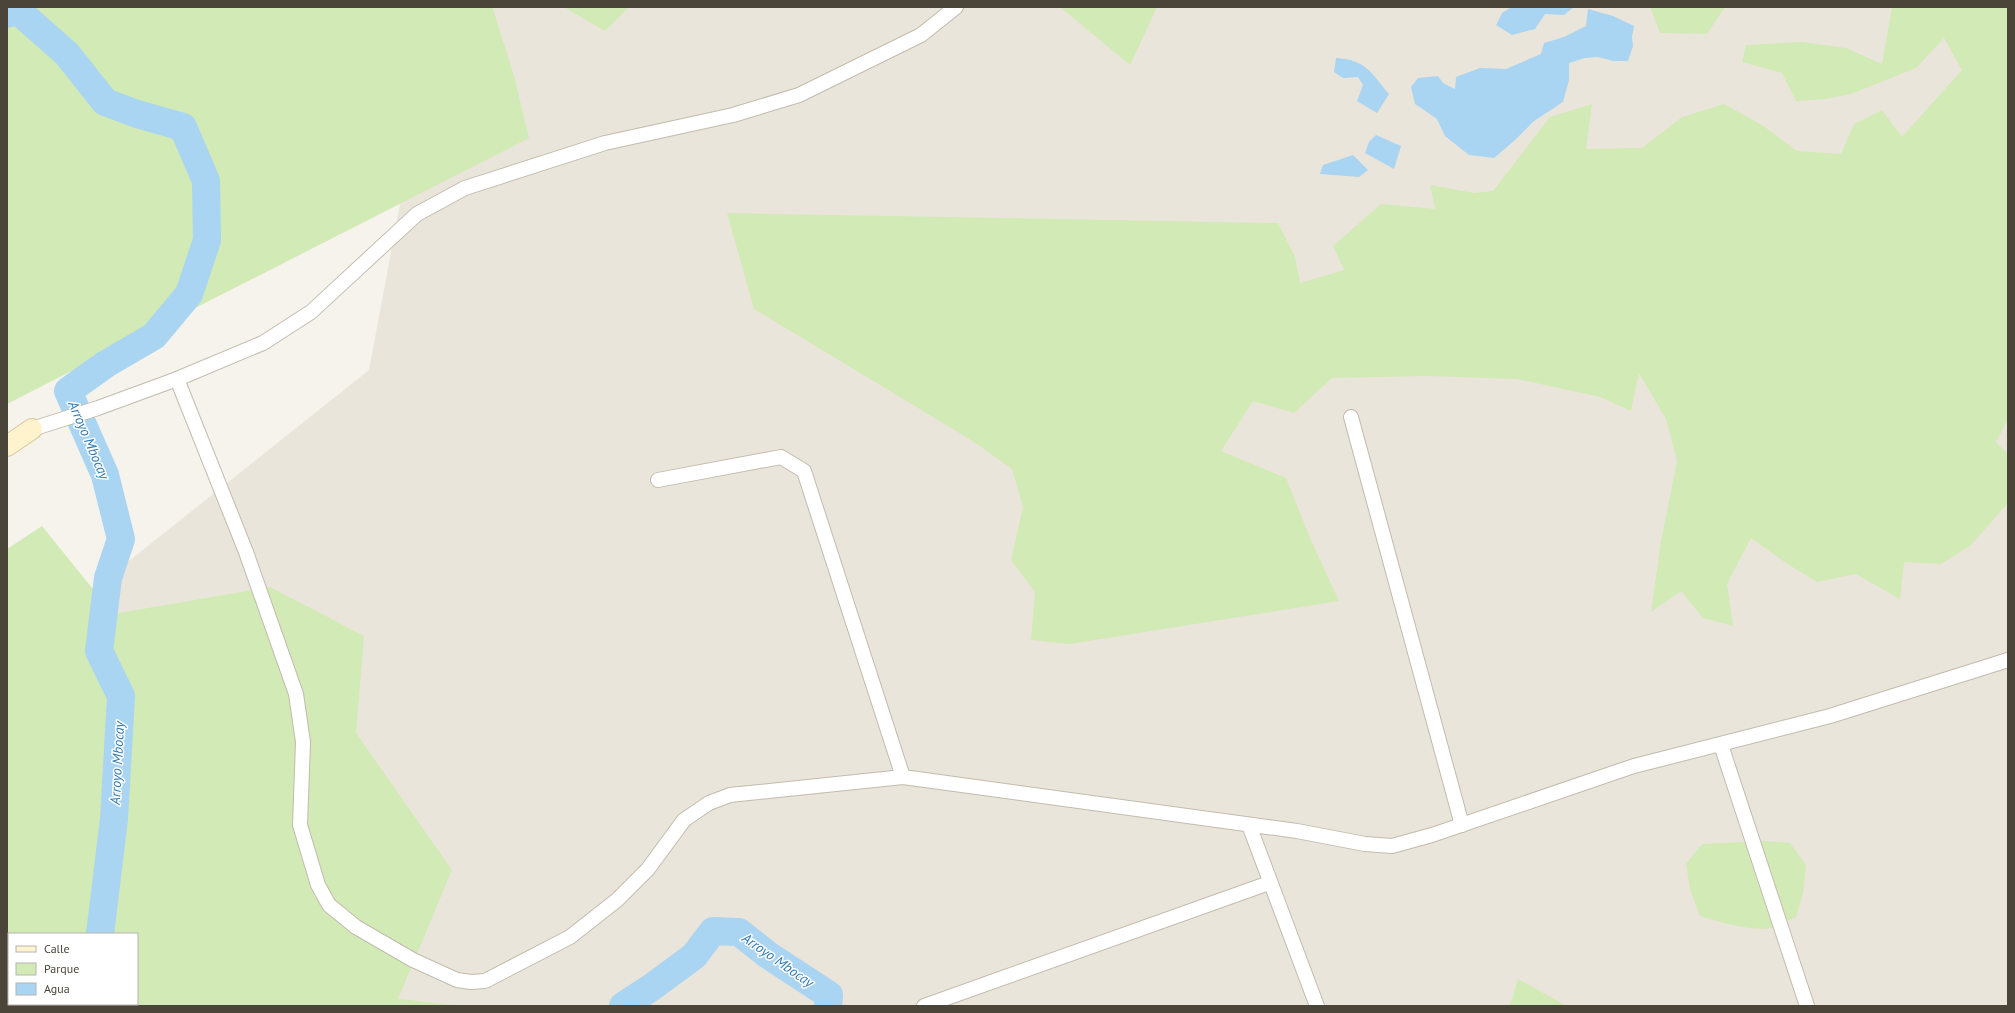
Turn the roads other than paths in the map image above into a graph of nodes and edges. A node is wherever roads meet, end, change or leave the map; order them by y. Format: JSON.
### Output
{"nodes":[{"id":1,"x":956,"y":7,"type":"edge"},
{"id":2,"x":177,"y":379,"type":"junction"},
{"id":3,"x":1351,"y":417,"type":"dead end"},
{"id":4,"x":32,"y":429,"type":"joint"},
{"id":5,"x":7,"y":446,"type":"edge"},
{"id":6,"x":658,"y":480,"type":"dead end"},
{"id":7,"x":2008,"y":660,"type":"edge"},
{"id":8,"x":1721,"y":745,"type":"junction"},
{"id":9,"x":903,"y":777,"type":"junction"},
{"id":10,"x":1249,"y":825,"type":"junction"},
{"id":11,"x":1462,"y":825,"type":"junction"},
{"id":12,"x":1269,"y":883,"type":"junction"},
{"id":13,"x":924,"y":1006,"type":"edge"},
{"id":14,"x":1317,"y":1006,"type":"edge"},
{"id":15,"x":1807,"y":1006,"type":"edge"}],
"edges":[{"from":1,"to":2,"type":"street"},
{"from":2,"to":4,"type":"street"},
{"from":2,"to":9,"type":"street"},
{"from":3,"to":11,"type":"street"},
{"from":4,"to":5,"type":"street"},
{"from":6,"to":9,"type":"street"},
{"from":7,"to":8,"type":"street"},
{"from":8,"to":11,"type":"street"},
{"from":8,"to":15,"type":"street"},
{"from":9,"to":10,"type":"street"},
{"from":10,"to":11,"type":"street"},
{"from":10,"to":12,"type":"street"},
{"from":12,"to":13,"type":"street"},
{"from":12,"to":14,"type":"street"}]}
